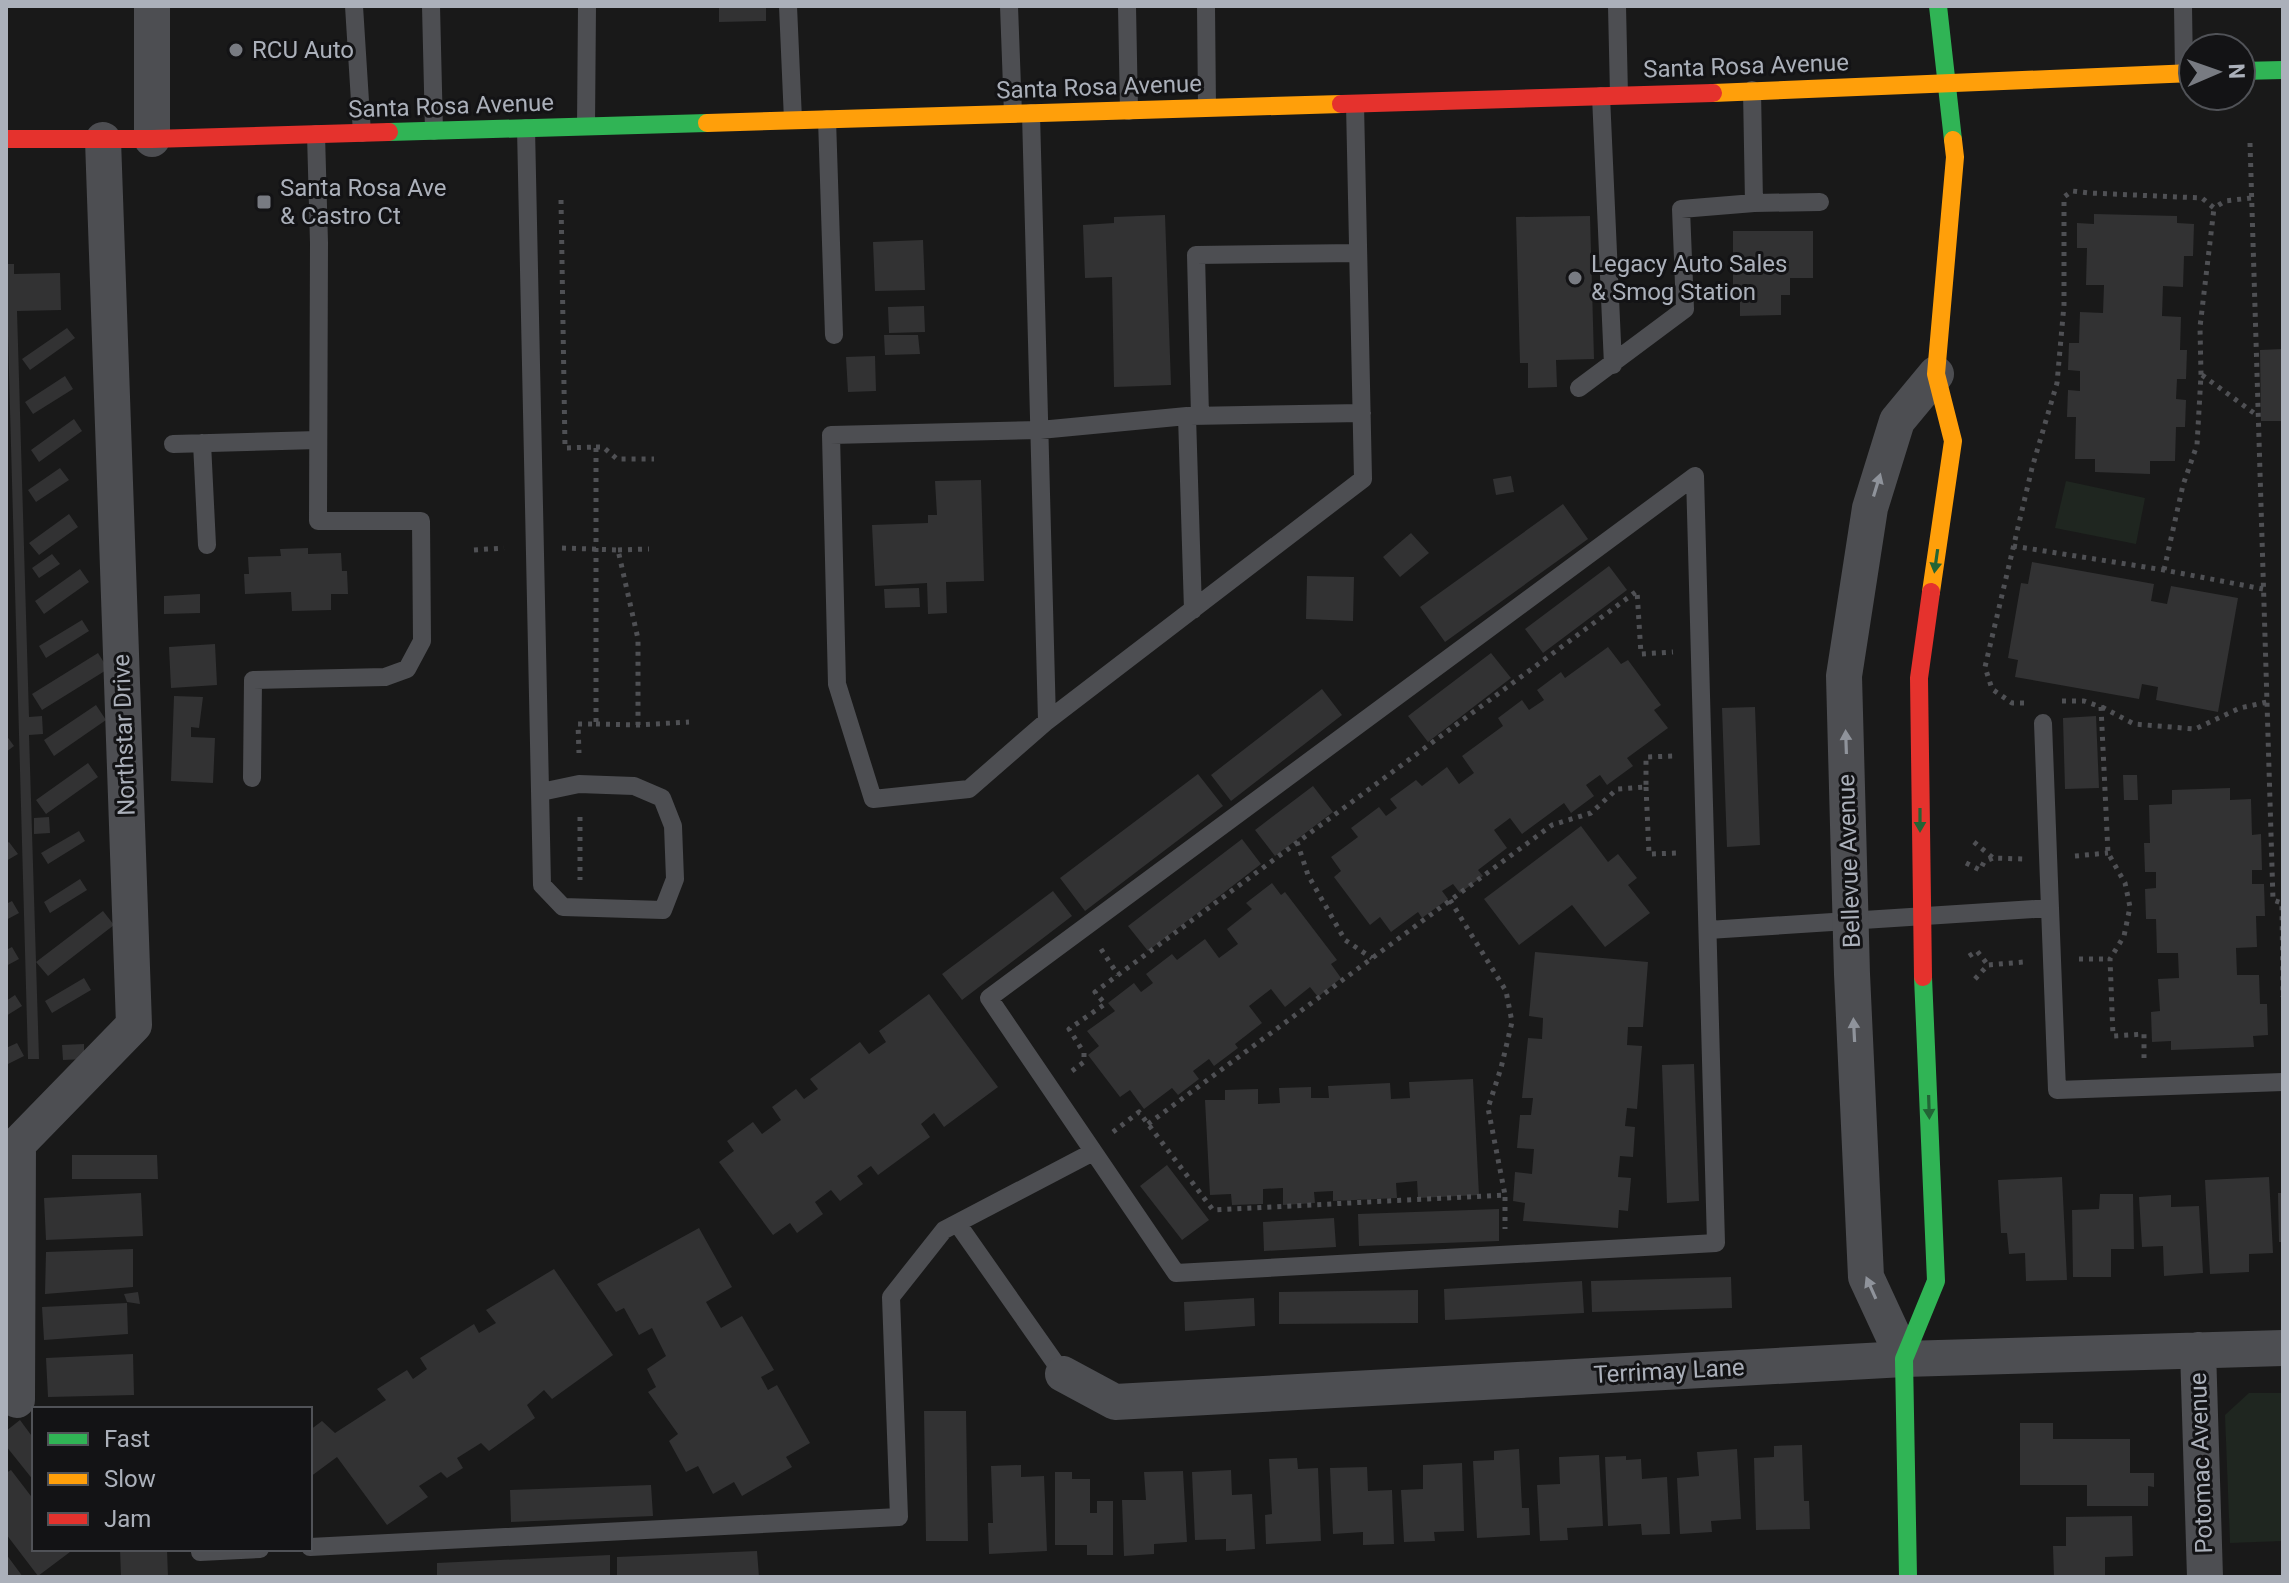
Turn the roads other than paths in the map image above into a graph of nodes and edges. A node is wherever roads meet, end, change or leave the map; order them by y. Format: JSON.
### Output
{"nodes":[{"id":1,"x":152,"y":6,"type":"edge"},
{"id":2,"x":354,"y":6,"type":"edge"},
{"id":3,"x":431,"y":6,"type":"edge"},
{"id":4,"x":587,"y":6,"type":"edge"},
{"id":5,"x":788,"y":6,"type":"edge"},
{"id":6,"x":1009,"y":6,"type":"edge"},
{"id":7,"x":1127,"y":6,"type":"edge"},
{"id":8,"x":1206,"y":6,"type":"edge"},
{"id":9,"x":1617,"y":6,"type":"edge"},
{"id":10,"x":1938,"y":6,"type":"edge"},
{"id":11,"x":2183,"y":6,"type":"edge"},
{"id":12,"x":2185,"y":32,"type":"edge"},
{"id":13,"x":2283,"y":70,"type":"edge"},
{"id":14,"x":2257,"y":71,"type":"edge"},
{"id":15,"x":2177,"y":73,"type":"edge"},
{"id":16,"x":1948,"y":82,"type":"junction"},
{"id":17,"x":1752,"y":90,"type":"junction"},
{"id":18,"x":1610,"y":96,"type":"junction"},
{"id":19,"x":1355,"y":104,"type":"junction"},
{"id":20,"x":1207,"y":108,"type":"junction"},
{"id":21,"x":1129,"y":111,"type":"junction"},
{"id":22,"x":1022,"y":113,"type":"junction"},
{"id":23,"x":827,"y":119,"type":"junction"},
{"id":24,"x":793,"y":120,"type":"junction"},
{"id":25,"x":586,"y":126,"type":"junction"},
{"id":26,"x":526,"y":128,"type":"junction"},
{"id":27,"x":434,"y":131,"type":"junction"},
{"id":28,"x":362,"y":133,"type":"junction"},
{"id":29,"x":316,"y":134,"type":"junction"},
{"id":30,"x":6,"y":139,"type":"edge"},
{"id":31,"x":152,"y":139,"type":"junction"},
{"id":32,"x":103,"y":140,"type":"junction"},
{"id":33,"x":1820,"y":202,"type":"dead end"},
{"id":34,"x":1754,"y":203,"type":"junction"},
{"id":35,"x":1358,"y":253,"type":"junction"},
{"id":36,"x":834,"y":335,"type":"dead end"},
{"id":37,"x":1613,"y":365,"type":"junction"},
{"id":38,"x":1936,"y":374,"type":"junction"},
{"id":39,"x":1579,"y":388,"type":"dead end"},
{"id":40,"x":1362,"y":413,"type":"junction"},
{"id":41,"x":1193,"y":416,"type":"junction"},
{"id":42,"x":1040,"y":430,"type":"junction"},
{"id":43,"x":318,"y":440,"type":"junction"},
{"id":44,"x":202,"y":443,"type":"junction"},
{"id":45,"x":173,"y":444,"type":"dead end"},
{"id":46,"x":207,"y":545,"type":"dead end"},
{"id":47,"x":1193,"y":610,"type":"junction"},
{"id":48,"x":1047,"y":721,"type":"junction"},
{"id":49,"x":2043,"y":723,"type":"dead end"},
{"id":50,"x":252,"y":778,"type":"dead end"},
{"id":51,"x":541,"y":792,"type":"junction"},
{"id":52,"x":2050,"y":908,"type":"junction"},
{"id":53,"x":1921,"y":917,"type":"junction"},
{"id":54,"x":1851,"y":921,"type":"junction"},
{"id":55,"x":1708,"y":930,"type":"junction"},
{"id":56,"x":2283,"y":1082,"type":"edge"},
{"id":57,"x":12,"y":1142,"type":"edge"},
{"id":58,"x":1093,"y":1152,"type":"junction"},
{"id":59,"x":957,"y":1223,"type":"junction"},
{"id":60,"x":12,"y":1286,"type":"edge"},
{"id":61,"x":2283,"y":1348,"type":"edge"},
{"id":62,"x":2198,"y":1350,"type":"junction"},
{"id":63,"x":1904,"y":1359,"type":"junction"},
{"id":64,"x":1063,"y":1374,"type":"joint"},
{"id":65,"x":13,"y":1382,"type":"edge"},
{"id":66,"x":312,"y":1547,"type":"edge"},
{"id":67,"x":220,"y":1551,"type":"edge"},
{"id":68,"x":200,"y":1552,"type":"dead end"},
{"id":69,"x":1908,"y":1577,"type":"edge"},
{"id":70,"x":2205,"y":1577,"type":"edge"}],
"edges":[{"from":1,"to":31,"type":"street"},
{"from":2,"to":28,"type":"lane"},
{"from":3,"to":27,"type":"lane"},
{"from":4,"to":25,"type":"lane"},
{"from":5,"to":24,"type":"lane"},
{"from":6,"to":22,"type":"lane"},
{"from":7,"to":21,"type":"lane"},
{"from":8,"to":20,"type":"lane"},
{"from":9,"to":18,"type":"lane"},
{"from":10,"to":16,"type":"main road","name":"Bellevue Avenue"},
{"from":11,"to":12,"type":"lane"},
{"from":13,"to":14,"type":"main road"},
{"from":15,"to":16,"type":"main road","name":"Santa Rosa Avenue"},
{"from":16,"to":17,"type":"main road","name":"Santa Rosa Avenue"},
{"from":16,"to":38,"type":"main road","name":"Bellevue Avenue"},
{"from":17,"to":18,"type":"main road","name":"Santa Rosa Avenue"},
{"from":17,"to":34,"type":"lane"},
{"from":18,"to":19,"type":"main road","name":"Santa Rosa Avenue"},
{"from":18,"to":37,"type":"lane"},
{"from":19,"to":20,"type":"main road","name":"Santa Rosa Avenue"},
{"from":19,"to":35,"type":"lane"},
{"from":20,"to":21,"type":"main road","name":"Santa Rosa Avenue"},
{"from":21,"to":22,"type":"main road","name":"Santa Rosa Avenue"},
{"from":22,"to":23,"type":"main road","name":"Santa Rosa Avenue"},
{"from":22,"to":42,"type":"lane"},
{"from":23,"to":24,"type":"main road","name":"Santa Rosa Avenue"},
{"from":23,"to":36,"type":"lane"},
{"from":24,"to":25,"type":"main road","name":"Santa Rosa Avenue"},
{"from":25,"to":26,"type":"main road","name":"Santa Rosa Avenue"},
{"from":26,"to":27,"type":"main road","name":"Santa Rosa Avenue"},
{"from":26,"to":51,"type":"lane"},
{"from":27,"to":28,"type":"main road","name":"Santa Rosa Avenue"},
{"from":28,"to":29,"type":"main road","name":"Santa Rosa Avenue"},
{"from":29,"to":31,"type":"main road","name":"Santa Rosa Avenue"},
{"from":29,"to":43,"type":"lane"},
{"from":30,"to":32,"type":"main road","name":"Santa Rosa Avenue"},
{"from":31,"to":32,"type":"main road","name":"Santa Rosa Avenue"},
{"from":32,"to":57,"type":"street","name":"Northstar Drive"},
{"from":33,"to":34,"type":"lane"},
{"from":34,"to":37,"type":"lane"},
{"from":35,"to":40,"type":"lane"},
{"from":35,"to":41,"type":"lane"},
{"from":37,"to":39,"type":"lane"},
{"from":38,"to":53,"type":"main road","name":"Bellevue Avenue","one_way":true},
{"from":54,"to":38,"type":"street","name":"Bellevue Avenue","one_way":true},
{"from":40,"to":41,"type":"lane"},
{"from":40,"to":47,"type":"lane"},
{"from":41,"to":42,"type":"lane"},
{"from":41,"to":47,"type":"lane"},
{"from":42,"to":48,"type":"lane"},
{"from":42,"to":48,"type":"lane"},
{"from":43,"to":44,"type":"lane"},
{"from":43,"to":50,"type":"lane"},
{"from":44,"to":45,"type":"lane"},
{"from":44,"to":46,"type":"lane"},
{"from":47,"to":48,"type":"lane"},
{"from":49,"to":52,"type":"lane"},
{"from":51,"to":51,"type":"lane"},
{"from":52,"to":53,"type":"lane"},
{"from":52,"to":56,"type":"lane"},
{"from":53,"to":54,"type":"lane"},
{"from":53,"to":63,"type":"main road","name":"Bellevue Avenue","one_way":true},
{"from":54,"to":55,"type":"lane"},
{"from":63,"to":54,"type":"street","name":"Bellevue Avenue","one_way":true},
{"from":55,"to":58,"type":"lane"},
{"from":55,"to":58,"type":"lane"},
{"from":57,"to":60,"type":"street","name":"Northstar Drive"},
{"from":58,"to":59,"type":"lane"},
{"from":59,"to":64,"type":"lane"},
{"from":59,"to":66,"type":"lane"},
{"from":60,"to":65,"type":"street","name":"Northstar Drive"},
{"from":61,"to":62,"type":"street","name":"Terrimay Lane"},
{"from":62,"to":63,"type":"street","name":"Terrimay Lane"},
{"from":62,"to":70,"type":"street","name":"Potomac Avenue"},
{"from":63,"to":64,"type":"street","name":"Terrimay Lane"},
{"from":63,"to":69,"type":"main road","name":"Bellevue Avenue"},
{"from":67,"to":68,"type":"lane"}]}
